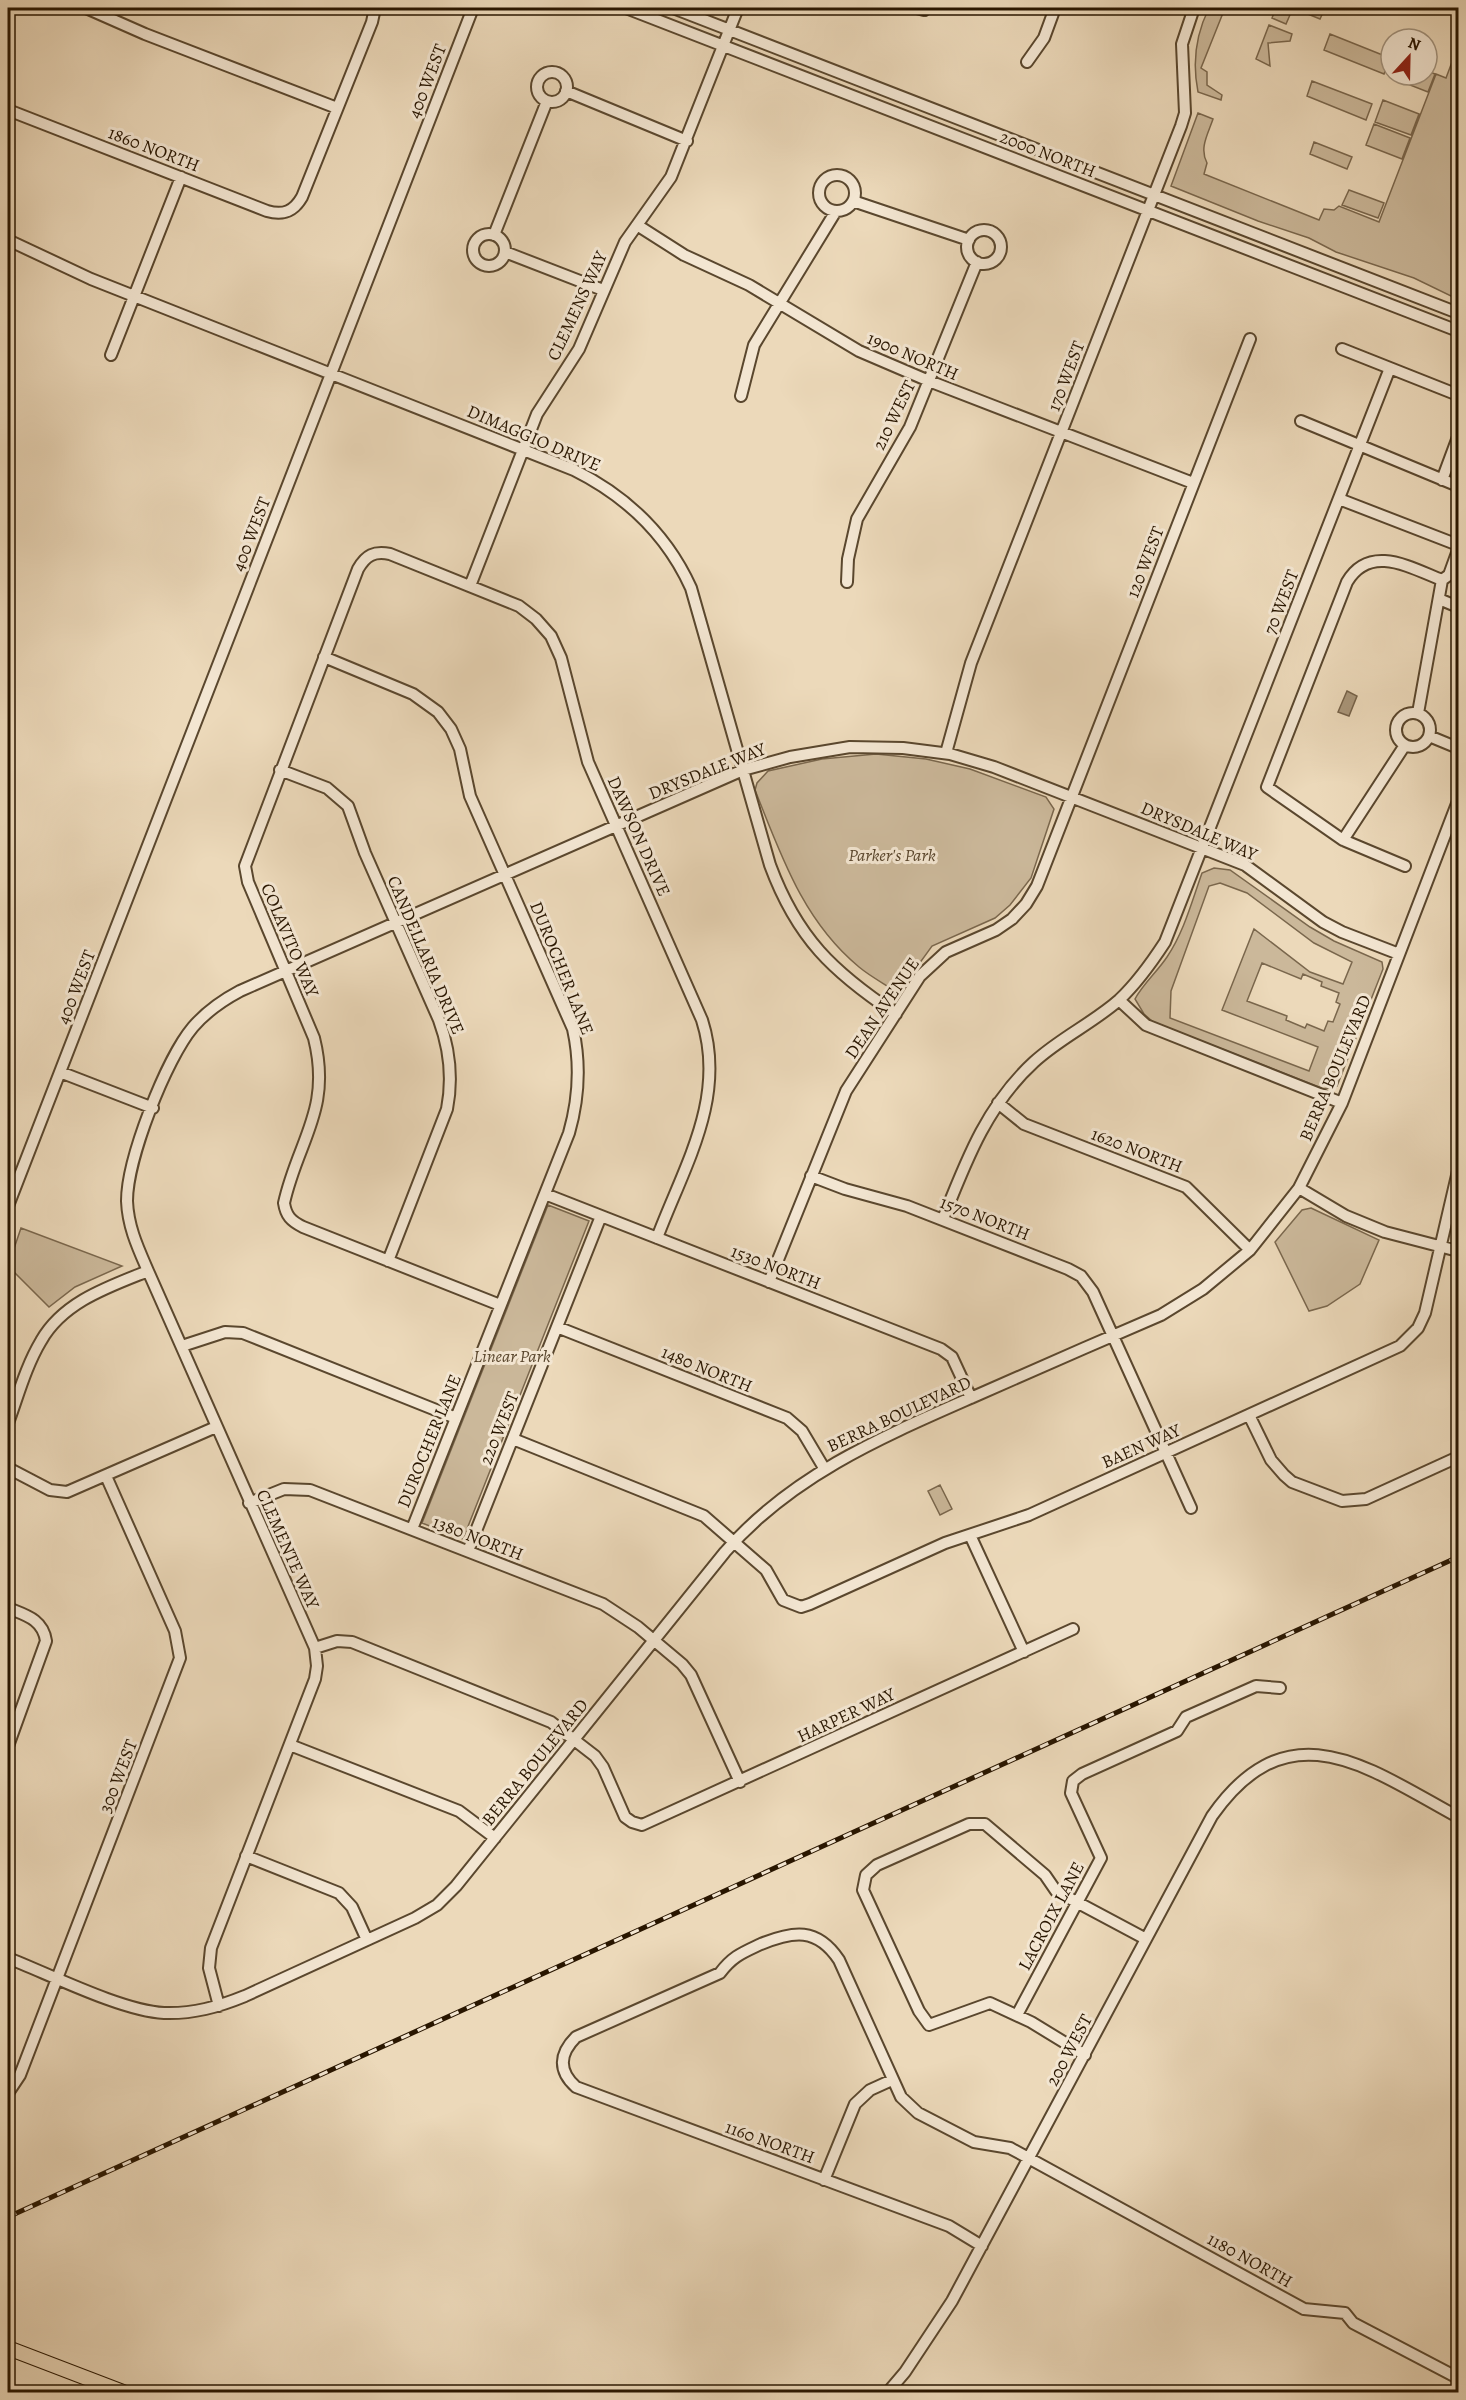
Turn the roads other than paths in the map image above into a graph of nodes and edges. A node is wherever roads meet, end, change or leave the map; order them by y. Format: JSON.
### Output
{"nodes":[{"id":1,"x":86,"y":8,"type":"edge"},
{"id":2,"x":375,"y":8,"type":"edge"},
{"id":3,"x":473,"y":8,"type":"edge"},
{"id":4,"x":626,"y":8,"type":"edge"},
{"id":5,"x":673,"y":8,"type":"edge"},
{"id":6,"x":738,"y":8,"type":"edge"},
{"id":7,"x":1055,"y":8,"type":"edge"},
{"id":8,"x":1194,"y":8,"type":"edge"},
{"id":9,"x":729,"y":29,"type":"junction"},
{"id":10,"x":723,"y":45,"type":"junction"},
{"id":11,"x":1027,"y":62,"type":"dead end"},
{"id":12,"x":566,"y":91,"type":"junction"},
{"id":13,"x":547,"y":101,"type":"junction"},
{"id":14,"x":337,"y":108,"type":"junction"},
{"id":15,"x":8,"y":110,"type":"edge"},
{"id":16,"x":687,"y":141,"type":"junction"},
{"id":17,"x":181,"y":177,"type":"junction"},
{"id":18,"x":1154,"y":195,"type":"junction"},
{"id":19,"x":853,"y":201,"type":"junction"},
{"id":20,"x":1148,"y":210,"type":"junction"},
{"id":21,"x":836,"y":211,"type":"junction"},
{"id":22,"x":637,"y":225,"type":"junction"},
{"id":23,"x":494,"y":235,"type":"junction"},
{"id":24,"x":8,"y":240,"type":"edge"},
{"id":25,"x":969,"y":240,"type":"junction"},
{"id":26,"x":505,"y":252,"type":"junction"},
{"id":27,"x":976,"y":262,"type":"junction"},
{"id":28,"x":603,"y":290,"type":"junction"},
{"id":29,"x":135,"y":296,"type":"junction"},
{"id":30,"x":780,"y":304,"type":"junction"},
{"id":31,"x":1458,"y":313,"type":"edge"},
{"id":32,"x":1458,"y":330,"type":"edge"},
{"id":33,"x":1250,"y":339,"type":"dead end"},
{"id":34,"x":1342,"y":349,"type":"dead end"},
{"id":35,"x":111,"y":355,"type":"dead end"},
{"id":36,"x":1390,"y":368,"type":"junction"},
{"id":37,"x":331,"y":374,"type":"junction"},
{"id":38,"x":929,"y":381,"type":"junction"},
{"id":39,"x":1458,"y":394,"type":"edge"},
{"id":40,"x":741,"y":396,"type":"dead end"},
{"id":41,"x":1301,"y":421,"type":"dead end"},
{"id":42,"x":1062,"y":433,"type":"junction"},
{"id":43,"x":1458,"y":437,"type":"edge"},
{"id":44,"x":1359,"y":446,"type":"junction"},
{"id":45,"x":524,"y":450,"type":"junction"},
{"id":46,"x":1442,"y":480,"type":"junction"},
{"id":47,"x":1193,"y":483,"type":"junction"},
{"id":48,"x":1458,"y":486,"type":"edge"},
{"id":49,"x":1339,"y":499,"type":"junction"},
{"id":50,"x":1458,"y":545,"type":"edge"},
{"id":51,"x":1458,"y":550,"type":"edge"},
{"id":52,"x":371,"y":554,"type":"joint"},
{"id":53,"x":1442,"y":580,"type":"junction"},
{"id":54,"x":847,"y":582,"type":"dead end"},
{"id":55,"x":470,"y":586,"type":"junction"},
{"id":56,"x":1439,"y":599,"type":"junction"},
{"id":57,"x":1458,"y":607,"type":"edge"},
{"id":58,"x":324,"y":657,"type":"junction"},
{"id":59,"x":1418,"y":713,"type":"junction"},
{"id":60,"x":1429,"y":736,"type":"junction"},
{"id":61,"x":1405,"y":745,"type":"junction"},
{"id":62,"x":1458,"y":748,"type":"edge"},
{"id":63,"x":946,"y":753,"type":"junction"},
{"id":64,"x":280,"y":770,"type":"junction"},
{"id":65,"x":743,"y":770,"type":"junction"},
{"id":66,"x":1071,"y":796,"type":"junction"},
{"id":67,"x":1458,"y":801,"type":"edge"},
{"id":68,"x":1456,"y":816,"type":"edge"},
{"id":69,"x":616,"y":826,"type":"junction"},
{"id":70,"x":1343,"y":840,"type":"junction"},
{"id":71,"x":1203,"y":848,"type":"junction"},
{"id":72,"x":1405,"y":866,"type":"dead end"},
{"id":73,"x":505,"y":874,"type":"junction"},
{"id":74,"x":396,"y":922,"type":"junction"},
{"id":75,"x":1399,"y":954,"type":"junction"},
{"id":76,"x":285,"y":971,"type":"junction"},
{"id":77,"x":1119,"y":1000,"type":"junction"},
{"id":78,"x":896,"y":1014,"type":"junction"},
{"id":79,"x":60,"y":1072,"type":"junction"},
{"id":80,"x":998,"y":1102,"type":"junction"},
{"id":81,"x":1342,"y":1103,"type":"junction"},
{"id":82,"x":153,"y":1108,"type":"junction"},
{"id":83,"x":1458,"y":1170,"type":"edge"},
{"id":84,"x":811,"y":1176,"type":"junction"},
{"id":85,"x":1299,"y":1188,"type":"junction"},
{"id":86,"x":545,"y":1194,"type":"junction"},
{"id":87,"x":8,"y":1206,"type":"edge"},
{"id":88,"x":601,"y":1216,"type":"junction"},
{"id":89,"x":943,"y":1219,"type":"junction"},
{"id":90,"x":657,"y":1238,"type":"junction"},
{"id":91,"x":1440,"y":1247,"type":"junction"},
{"id":92,"x":1250,"y":1250,"type":"junction"},
{"id":93,"x":1458,"y":1251,"type":"edge"},
{"id":94,"x":388,"y":1261,"type":"junction"},
{"id":95,"x":148,"y":1272,"type":"junction"},
{"id":96,"x":769,"y":1282,"type":"junction"},
{"id":97,"x":500,"y":1305,"type":"junction"},
{"id":98,"x":557,"y":1327,"type":"junction"},
{"id":99,"x":1113,"y":1336,"type":"junction"},
{"id":100,"x":182,"y":1346,"type":"junction"},
{"id":101,"x":971,"y":1398,"type":"junction"},
{"id":102,"x":1249,"y":1415,"type":"junction"},
{"id":103,"x":456,"y":1418,"type":"junction"},
{"id":104,"x":8,"y":1422,"type":"edge"},
{"id":105,"x":216,"y":1427,"type":"junction"},
{"id":106,"x":513,"y":1439,"type":"junction"},
{"id":107,"x":1166,"y":1452,"type":"junction"},
{"id":108,"x":1458,"y":1457,"type":"edge"},
{"id":109,"x":8,"y":1468,"type":"edge"},
{"id":110,"x":824,"y":1468,"type":"junction"},
{"id":111,"x":106,"y":1476,"type":"junction"},
{"id":112,"x":249,"y":1503,"type":"junction"},
{"id":113,"x":1191,"y":1508,"type":"dead end"},
{"id":114,"x":412,"y":1529,"type":"junction"},
{"id":115,"x":970,"y":1535,"type":"junction"},
{"id":116,"x":734,"y":1541,"type":"junction"},
{"id":117,"x":468,"y":1551,"type":"junction"},
{"id":118,"x":8,"y":1608,"type":"edge"},
{"id":119,"x":1073,"y":1629,"type":"dead end"},
{"id":120,"x":653,"y":1640,"type":"junction"},
{"id":121,"x":315,"y":1648,"type":"junction"},
{"id":122,"x":1024,"y":1652,"type":"junction"},
{"id":123,"x":1280,"y":1688,"type":"dead end"},
{"id":124,"x":573,"y":1739,"type":"junction"},
{"id":125,"x":290,"y":1745,"type":"junction"},
{"id":126,"x":8,"y":1746,"type":"edge"},
{"id":127,"x":740,"y":1782,"type":"junction"},
{"id":128,"x":1458,"y":1817,"type":"edge"},
{"id":129,"x":495,"y":1838,"type":"junction"},
{"id":130,"x":246,"y":1856,"type":"junction"},
{"id":131,"x":1078,"y":1903,"type":"junction"},
{"id":132,"x":1146,"y":1939,"type":"junction"},
{"id":133,"x":367,"y":1940,"type":"junction"},
{"id":134,"x":8,"y":1958,"type":"edge"},
{"id":135,"x":57,"y":1977,"type":"junction"},
{"id":136,"x":219,"y":2006,"type":"junction"},
{"id":137,"x":1017,"y":2015,"type":"junction"},
{"id":138,"x":1085,"y":2055,"type":"junction"},
{"id":139,"x":562,"y":2058,"type":"joint"},
{"id":140,"x":892,"y":2080,"type":"junction"},
{"id":141,"x":10,"y":2091,"type":"edge"},
{"id":142,"x":1028,"y":2158,"type":"junction"},
{"id":143,"x":825,"y":2180,"type":"junction"},
{"id":144,"x":982,"y":2246,"type":"junction"},
{"id":145,"x":8,"y":2348,"type":"edge"},
{"id":146,"x":1458,"y":2378,"type":"edge"},
{"id":147,"x":123,"y":2392,"type":"edge"},
{"id":148,"x":888,"y":2392,"type":"edge"}],
"edges":[{"from":1,"to":14,"type":"street"},
{"from":2,"to":14,"type":"street"},
{"from":3,"to":37,"type":"street","name":"400 WEST"},
{"from":4,"to":10,"type":"street","name":"2000 NORTH"},
{"from":5,"to":9,"type":"street","name":"2000 NORTH"},
{"from":6,"to":9,"type":"street","name":"CLEMENS WAY"},
{"from":7,"to":11,"type":"street"},
{"from":8,"to":18,"type":"street","name":"170 WEST"},
{"from":9,"to":10,"type":"street","name":"CLEMENS WAY"},
{"from":9,"to":18,"type":"street","name":"2000 NORTH"},
{"from":10,"to":16,"type":"street","name":"CLEMENS WAY"},
{"from":10,"to":20,"type":"street","name":"2000 NORTH"},
{"from":12,"to":13,"type":"street"},
{"from":12,"to":13,"type":"street"},
{"from":12,"to":16,"type":"street"},
{"from":13,"to":23,"type":"street"},
{"from":14,"to":17,"type":"street","name":"1860 NORTH"},
{"from":15,"to":17,"type":"street","name":"1860 NORTH"},
{"from":16,"to":22,"type":"street","name":"CLEMENS WAY"},
{"from":17,"to":29,"type":"street"},
{"from":18,"to":20,"type":"street","name":"170 WEST"},
{"from":18,"to":31,"type":"street","name":"2000 NORTH"},
{"from":19,"to":21,"type":"street"},
{"from":19,"to":21,"type":"street"},
{"from":19,"to":25,"type":"street"},
{"from":20,"to":32,"type":"street","name":"2000 NORTH"},
{"from":20,"to":42,"type":"street","name":"170 WEST"},
{"from":21,"to":30,"type":"street"},
{"from":22,"to":28,"type":"street","name":"CLEMENS WAY"},
{"from":22,"to":30,"type":"street","name":"1900 NORTH"},
{"from":23,"to":26,"type":"street"},
{"from":23,"to":26,"type":"street"},
{"from":24,"to":29,"type":"street","name":"DIMAGGIO DRIVE"},
{"from":25,"to":27,"type":"street"},
{"from":25,"to":27,"type":"street"},
{"from":26,"to":28,"type":"street"},
{"from":27,"to":38,"type":"street","name":"210 WEST"},
{"from":28,"to":45,"type":"street","name":"CLEMENS WAY"},
{"from":29,"to":35,"type":"street"},
{"from":29,"to":37,"type":"street","name":"DIMAGGIO DRIVE"},
{"from":30,"to":38,"type":"street","name":"1900 NORTH"},
{"from":30,"to":40,"type":"street"},
{"from":33,"to":47,"type":"street","name":"120 WEST"},
{"from":34,"to":36,"type":"street"},
{"from":36,"to":39,"type":"street"},
{"from":36,"to":44,"type":"street","name":"70 WEST"},
{"from":37,"to":45,"type":"street","name":"DIMAGGIO DRIVE"},
{"from":37,"to":79,"type":"street","name":"400 WEST"},
{"from":38,"to":42,"type":"street","name":"1900 NORTH"},
{"from":38,"to":54,"type":"street","name":"210 WEST"},
{"from":41,"to":44,"type":"street"},
{"from":42,"to":47,"type":"street","name":"1900 NORTH"},
{"from":42,"to":63,"type":"street","name":"170 WEST"},
{"from":43,"to":46,"type":"street"},
{"from":44,"to":46,"type":"street"},
{"from":44,"to":49,"type":"street","name":"70 WEST"},
{"from":45,"to":55,"type":"street","name":"CLEMENS WAY"},
{"from":45,"to":65,"type":"street","name":"DIMAGGIO DRIVE"},
{"from":46,"to":48,"type":"street"},
{"from":47,"to":66,"type":"street","name":"120 WEST"},
{"from":49,"to":50,"type":"street"},
{"from":49,"to":71,"type":"street","name":"70 WEST"},
{"from":51,"to":53,"type":"street"},
{"from":52,"to":55,"type":"street","name":"DAWSON DRIVE"},
{"from":52,"to":58,"type":"street","name":"COLAVITO WAY"},
{"from":53,"to":56,"type":"street"},
{"from":53,"to":70,"type":"street"},
{"from":55,"to":69,"type":"street","name":"DAWSON DRIVE"},
{"from":56,"to":57,"type":"street"},
{"from":56,"to":59,"type":"street"},
{"from":58,"to":64,"type":"street","name":"COLAVITO WAY"},
{"from":58,"to":73,"type":"street","name":"DUROCHER LANE"},
{"from":59,"to":60,"type":"street"},
{"from":59,"to":61,"type":"street"},
{"from":60,"to":61,"type":"street"},
{"from":60,"to":62,"type":"street"},
{"from":61,"to":70,"type":"street"},
{"from":63,"to":65,"type":"street","name":"DRYSDALE WAY"},
{"from":63,"to":66,"type":"street","name":"DRYSDALE WAY"},
{"from":64,"to":74,"type":"street","name":"CANDELLARIA DRIVE"},
{"from":64,"to":76,"type":"street","name":"COLAVITO WAY"},
{"from":65,"to":69,"type":"street","name":"DRYSDALE WAY"},
{"from":65,"to":78,"type":"street","name":"DIMAGGIO DRIVE"},
{"from":66,"to":71,"type":"street","name":"DRYSDALE WAY"},
{"from":66,"to":78,"type":"street","name":"DEAN AVENUE"},
{"from":67,"to":68,"type":"street","name":"BERRA BOULEVARD"},
{"from":68,"to":75,"type":"street","name":"BERRA BOULEVARD"},
{"from":69,"to":73,"type":"street","name":"DRYSDALE WAY"},
{"from":69,"to":90,"type":"street","name":"DAWSON DRIVE"},
{"from":70,"to":72,"type":"street"},
{"from":71,"to":75,"type":"street","name":"DRYSDALE WAY"},
{"from":71,"to":77,"type":"street","name":"70 WEST"},
{"from":73,"to":74,"type":"street","name":"DRYSDALE WAY"},
{"from":73,"to":86,"type":"street","name":"DUROCHER LANE"},
{"from":74,"to":76,"type":"street","name":"DRYSDALE WAY"},
{"from":74,"to":94,"type":"street","name":"CANDELLARIA DRIVE"},
{"from":75,"to":81,"type":"street","name":"BERRA BOULEVARD"},
{"from":76,"to":82,"type":"street","name":"DRYSDALE WAY"},
{"from":76,"to":94,"type":"street","name":"COLAVITO WAY"},
{"from":77,"to":80,"type":"street","name":"70 WEST"},
{"from":77,"to":81,"type":"street"},
{"from":78,"to":84,"type":"street","name":"DEAN AVENUE"},
{"from":79,"to":82,"type":"street"},
{"from":79,"to":87,"type":"street","name":"400 WEST"},
{"from":80,"to":89,"type":"street","name":"70 WEST"},
{"from":80,"to":92,"type":"street","name":"1620 NORTH"},
{"from":81,"to":85,"type":"street","name":"BERRA BOULEVARD"},
{"from":82,"to":95,"type":"street","name":"CLEMENTE WAY"},
{"from":83,"to":91,"type":"street","name":"BAEN WAY"},
{"from":84,"to":89,"type":"street","name":"1570 NORTH"},
{"from":84,"to":96,"type":"street","name":"DEAN AVENUE"},
{"from":85,"to":91,"type":"street"},
{"from":85,"to":92,"type":"street","name":"BERRA BOULEVARD"},
{"from":86,"to":88,"type":"street","name":"1530 NORTH"},
{"from":86,"to":97,"type":"street","name":"DUROCHER LANE"},
{"from":88,"to":90,"type":"street","name":"1530 NORTH"},
{"from":88,"to":98,"type":"street","name":"220 WEST"},
{"from":89,"to":99,"type":"street","name":"1570 NORTH"},
{"from":90,"to":96,"type":"street","name":"1530 NORTH"},
{"from":91,"to":93,"type":"street"},
{"from":91,"to":102,"type":"street","name":"BAEN WAY"},
{"from":92,"to":99,"type":"street","name":"BERRA BOULEVARD"},
{"from":94,"to":97,"type":"street"},
{"from":95,"to":100,"type":"street","name":"CLEMENTE WAY"},
{"from":95,"to":104,"type":"street"},
{"from":96,"to":101,"type":"street","name":"1530 NORTH"},
{"from":97,"to":103,"type":"street","name":"DUROCHER LANE"},
{"from":98,"to":106,"type":"street","name":"220 WEST"},
{"from":98,"to":110,"type":"street","name":"1480 NORTH"},
{"from":99,"to":101,"type":"street","name":"BERRA BOULEVARD"},
{"from":99,"to":107,"type":"street","name":"1570 NORTH"},
{"from":100,"to":103,"type":"street"},
{"from":100,"to":105,"type":"street","name":"CLEMENTE WAY"},
{"from":101,"to":110,"type":"street","name":"BERRA BOULEVARD"},
{"from":102,"to":107,"type":"street","name":"BAEN WAY"},
{"from":102,"to":108,"type":"street"},
{"from":103,"to":114,"type":"street","name":"DUROCHER LANE"},
{"from":105,"to":111,"type":"street"},
{"from":105,"to":112,"type":"street","name":"CLEMENTE WAY"},
{"from":106,"to":116,"type":"street"},
{"from":106,"to":117,"type":"street","name":"220 WEST"},
{"from":107,"to":113,"type":"street","name":"1570 NORTH"},
{"from":107,"to":115,"type":"street","name":"BAEN WAY"},
{"from":109,"to":111,"type":"street"},
{"from":110,"to":116,"type":"street","name":"BERRA BOULEVARD"},
{"from":111,"to":135,"type":"street","name":"300 WEST"},
{"from":112,"to":114,"type":"street","name":"1380 NORTH"},
{"from":112,"to":121,"type":"street","name":"CLEMENTE WAY"},
{"from":114,"to":117,"type":"street","name":"1380 NORTH"},
{"from":115,"to":116,"type":"street","name":"BAEN WAY"},
{"from":115,"to":122,"type":"street"},
{"from":116,"to":120,"type":"street","name":"BERRA BOULEVARD"},
{"from":117,"to":120,"type":"street","name":"1380 NORTH"},
{"from":118,"to":126,"type":"street"},
{"from":119,"to":122,"type":"street","name":"HARPER WAY"},
{"from":120,"to":124,"type":"street","name":"BERRA BOULEVARD"},
{"from":120,"to":127,"type":"street","name":"1380 NORTH"},
{"from":121,"to":124,"type":"street"},
{"from":121,"to":125,"type":"street","name":"CLEMENTE WAY"},
{"from":122,"to":127,"type":"street","name":"HARPER WAY"},
{"from":123,"to":131,"type":"street","name":"LACROIX LANE"},
{"from":124,"to":127,"type":"street","name":"HARPER WAY"},
{"from":124,"to":129,"type":"street","name":"BERRA BOULEVARD"},
{"from":125,"to":129,"type":"street"},
{"from":125,"to":130,"type":"street","name":"CLEMENTE WAY"},
{"from":128,"to":132,"type":"street","name":"200 WEST"},
{"from":129,"to":133,"type":"street","name":"BERRA BOULEVARD"},
{"from":130,"to":133,"type":"street"},
{"from":130,"to":136,"type":"street","name":"CLEMENTE WAY"},
{"from":131,"to":132,"type":"street"},
{"from":131,"to":137,"type":"street","name":"LACROIX LANE"},
{"from":131,"to":137,"type":"street"},
{"from":132,"to":138,"type":"street","name":"200 WEST"},
{"from":133,"to":136,"type":"street","name":"BERRA BOULEVARD"},
{"from":134,"to":135,"type":"street","name":"BERRA BOULEVARD"},
{"from":135,"to":136,"type":"street","name":"BERRA BOULEVARD"},
{"from":135,"to":141,"type":"street","name":"300 WEST"},
{"from":137,"to":138,"type":"street"},
{"from":138,"to":142,"type":"street","name":"200 WEST"},
{"from":139,"to":140,"type":"street","name":"1180 NORTH"},
{"from":139,"to":143,"type":"street","name":"1160 NORTH"},
{"from":140,"to":142,"type":"street","name":"1180 NORTH"},
{"from":140,"to":143,"type":"street"},
{"from":142,"to":144,"type":"street","name":"200 WEST"},
{"from":142,"to":146,"type":"street","name":"1180 NORTH"},
{"from":143,"to":144,"type":"street","name":"1160 NORTH"},
{"from":144,"to":148,"type":"street","name":"200 WEST"},
{"from":145,"to":147,"type":"main road"}]}
